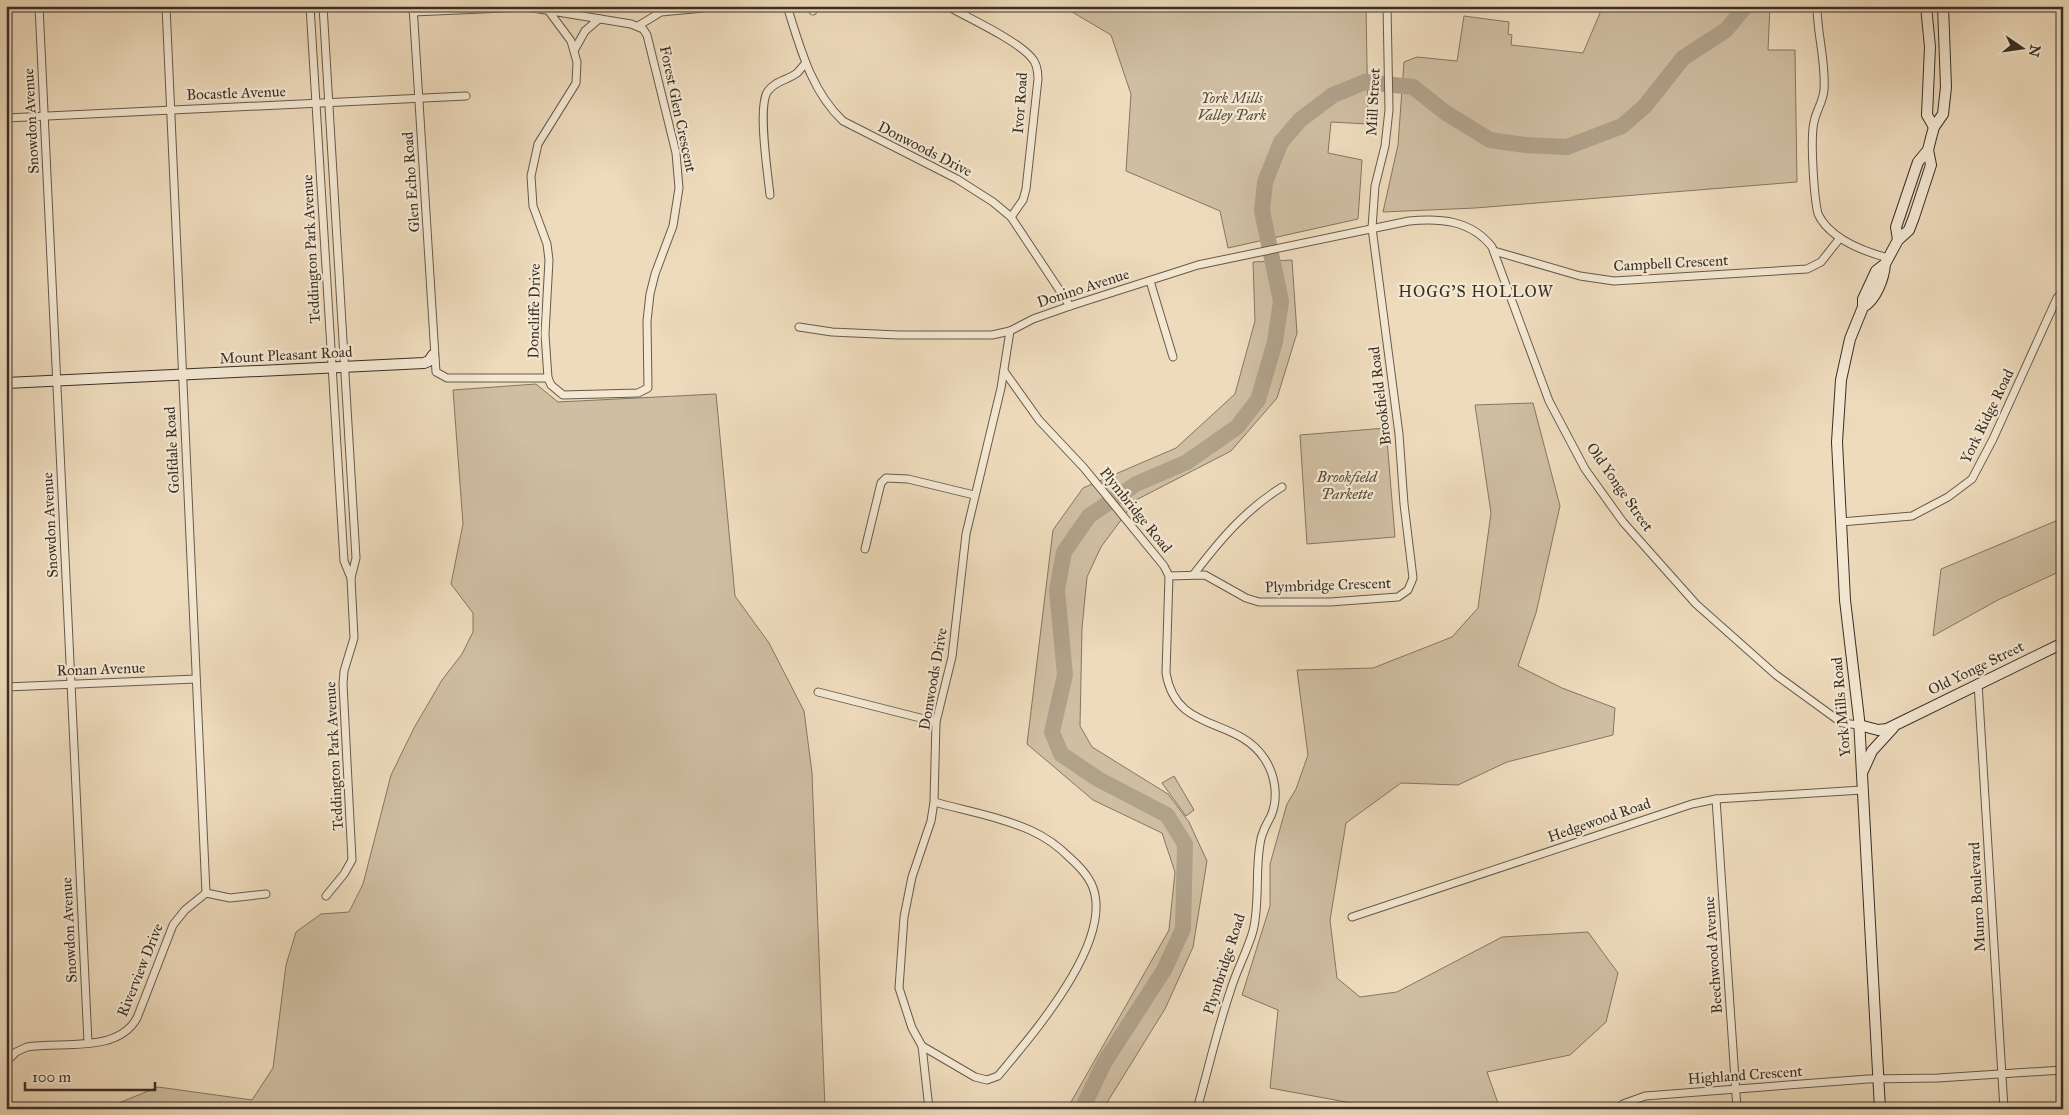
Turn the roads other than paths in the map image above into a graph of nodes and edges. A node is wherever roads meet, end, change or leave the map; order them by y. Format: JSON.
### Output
{"nodes":[{"id":1,"x":39,"y":6,"type":"edge"},
{"id":2,"x":166,"y":6,"type":"edge"},
{"id":3,"x":310,"y":6,"type":"edge"},
{"id":4,"x":323,"y":6,"type":"edge"},
{"id":5,"x":787,"y":6,"type":"edge"},
{"id":6,"x":947,"y":6,"type":"edge"},
{"id":7,"x":1387,"y":6,"type":"edge"},
{"id":8,"x":1817,"y":6,"type":"edge"},
{"id":9,"x":1926,"y":6,"type":"edge"},
{"id":10,"x":1943,"y":6,"type":"edge"},
{"id":11,"x":704,"y":8,"type":"dead end"},
{"id":12,"x":413,"y":9,"type":"edge"},
{"id":13,"x":548,"y":10,"type":"junction"},
{"id":14,"x":599,"y":19,"type":"junction"},
{"id":15,"x":638,"y":26,"type":"junction"},
{"id":16,"x":575,"y":49,"type":"junction"},
{"id":17,"x":805,"y":64,"type":"junction"},
{"id":18,"x":466,"y":96,"type":"dead end"},
{"id":19,"x":419,"y":98,"type":"junction"},
{"id":20,"x":329,"y":103,"type":"junction"},
{"id":21,"x":316,"y":104,"type":"junction"},
{"id":22,"x":170,"y":110,"type":"junction"},
{"id":23,"x":45,"y":116,"type":"junction"},
{"id":24,"x":6,"y":118,"type":"edge"},
{"id":25,"x":1934,"y":127,"type":"junction"},
{"id":26,"x":770,"y":195,"type":"dead end"},
{"id":27,"x":1011,"y":217,"type":"junction"},
{"id":28,"x":1372,"y":228,"type":"junction"},
{"id":29,"x":1840,"y":238,"type":"junction"},
{"id":30,"x":1494,"y":252,"type":"junction"},
{"id":31,"x":1887,"y":261,"type":"junction"},
{"id":32,"x":1150,"y":281,"type":"junction"},
{"id":33,"x":2063,"y":292,"type":"edge"},
{"id":34,"x":1070,"y":306,"type":"junction"},
{"id":35,"x":799,"y":327,"type":"dead end"},
{"id":36,"x":1010,"y":331,"type":"junction"},
{"id":37,"x":433,"y":355,"type":"junction"},
{"id":38,"x":1172,"y":357,"type":"dead end"},
{"id":39,"x":332,"y":367,"type":"junction"},
{"id":40,"x":345,"y":367,"type":"junction"},
{"id":41,"x":1004,"y":371,"type":"junction"},
{"id":42,"x":182,"y":375,"type":"junction"},
{"id":43,"x":548,"y":378,"type":"junction"},
{"id":44,"x":57,"y":380,"type":"junction"},
{"id":45,"x":6,"y":383,"type":"edge"},
{"id":46,"x":1282,"y":487,"type":"dead end"},
{"id":47,"x":974,"y":495,"type":"junction"},
{"id":48,"x":1840,"y":522,"type":"junction"},
{"id":49,"x":865,"y":549,"type":"dead end"},
{"id":50,"x":1194,"y":574,"type":"junction"},
{"id":51,"x":1169,"y":576,"type":"junction"},
{"id":52,"x":351,"y":578,"type":"junction"},
{"id":53,"x":1408,"y":590,"type":"joint"},
{"id":54,"x":2063,"y":643,"type":"edge"},
{"id":55,"x":196,"y":679,"type":"junction"},
{"id":56,"x":1978,"y":683,"type":"junction"},
{"id":57,"x":72,"y":684,"type":"junction"},
{"id":58,"x":6,"y":686,"type":"edge"},
{"id":59,"x":818,"y":692,"type":"dead end"},
{"id":60,"x":1902,"y":721,"type":"junction"},
{"id":61,"x":936,"y":722,"type":"junction"},
{"id":62,"x":1859,"y":722,"type":"junction"},
{"id":63,"x":1862,"y":773,"type":"junction"},
{"id":64,"x":1862,"y":790,"type":"junction"},
{"id":65,"x":1716,"y":799,"type":"junction"},
{"id":66,"x":934,"y":802,"type":"junction"},
{"id":67,"x":206,"y":893,"type":"junction"},
{"id":68,"x":266,"y":894,"type":"dead end"},
{"id":69,"x":326,"y":896,"type":"dead end"},
{"id":70,"x":1352,"y":917,"type":"dead end"},
{"id":71,"x":88,"y":1043,"type":"junction"},
{"id":72,"x":922,"y":1046,"type":"junction"},
{"id":73,"x":6,"y":1062,"type":"edge"},
{"id":74,"x":2063,"y":1070,"type":"edge"},
{"id":75,"x":2001,"y":1073,"type":"junction"},
{"id":76,"x":1879,"y":1079,"type":"junction"},
{"id":77,"x":1736,"y":1090,"type":"junction"},
{"id":78,"x":929,"y":1109,"type":"edge"},
{"id":79,"x":1197,"y":1109,"type":"edge"},
{"id":80,"x":1617,"y":1109,"type":"edge"},
{"id":81,"x":1737,"y":1109,"type":"edge"},
{"id":82,"x":1880,"y":1109,"type":"edge"},
{"id":83,"x":2004,"y":1109,"type":"edge"}],
"edges":[{"from":1,"to":23,"type":"street","name":"Snowdon Avenue"},
{"from":2,"to":22,"type":"street","name":"Golfdale Road"},
{"from":3,"to":21,"type":"street","name":"Teddington Park Avenue"},
{"from":4,"to":20,"type":"street","name":"Teddington Park Avenue"},
{"from":5,"to":17,"type":"street","name":"Donwoods Drive"},
{"from":6,"to":27,"type":"street","name":"Ivor Road"},
{"from":7,"to":28,"type":"street","name":"Mill Street"},
{"from":8,"to":29,"type":"street"},
{"from":9,"to":25,"type":"main road"},
{"from":10,"to":25,"type":"main road","name":"York Mills Road"},
{"from":11,"to":15,"type":"street"},
{"from":12,"to":13,"type":"street"},
{"from":12,"to":19,"type":"street","name":"Glen Echo Road"},
{"from":13,"to":14,"type":"street"},
{"from":13,"to":16,"type":"street"},
{"from":14,"to":15,"type":"street"},
{"from":14,"to":16,"type":"street"},
{"from":15,"to":43,"type":"street","name":"Forest Glen Crescent"},
{"from":16,"to":43,"type":"street","name":"Doncliffe Drive"},
{"from":17,"to":26,"type":"street"},
{"from":17,"to":27,"type":"street","name":"Donwoods Drive"},
{"from":18,"to":19,"type":"street","name":"Bocastle Avenue"},
{"from":19,"to":20,"type":"street","name":"Bocastle Avenue"},
{"from":19,"to":37,"type":"street","name":"Glen Echo Road"},
{"from":20,"to":21,"type":"street","name":"Bocastle Avenue"},
{"from":20,"to":40,"type":"street","name":"Teddington Park Avenue"},
{"from":21,"to":22,"type":"street","name":"Bocastle Avenue"},
{"from":21,"to":39,"type":"street","name":"Teddington Park Avenue"},
{"from":22,"to":23,"type":"street","name":"Bocastle Avenue"},
{"from":22,"to":42,"type":"street","name":"Golfdale Road"},
{"from":23,"to":24,"type":"street","name":"Bocastle Avenue"},
{"from":23,"to":44,"type":"street","name":"Snowdon Avenue"},
{"from":25,"to":31,"type":"main road","name":"York Mills Road"},
{"from":27,"to":34,"type":"street","name":"Donwoods Drive"},
{"from":28,"to":30,"type":"street","name":"Old Yonge Street"},
{"from":28,"to":32,"type":"street","name":"Donino Avenue"},
{"from":28,"to":53,"type":"street","name":"Brookfield Road"},
{"from":29,"to":30,"type":"street","name":"Campbell Crescent"},
{"from":29,"to":31,"type":"street"},
{"from":30,"to":62,"type":"street","name":"Old Yonge Street"},
{"from":31,"to":48,"type":"main road","name":"York Mills Road"},
{"from":32,"to":34,"type":"street","name":"Donino Avenue"},
{"from":32,"to":38,"type":"street"},
{"from":33,"to":48,"type":"street","name":"York Ridge Road"},
{"from":34,"to":36,"type":"street","name":"Donino Avenue"},
{"from":35,"to":36,"type":"street","name":"Donino Avenue"},
{"from":36,"to":41,"type":"street","name":"Donwoods Drive"},
{"from":37,"to":40,"type":"main road","name":"Mount Pleasant Road"},
{"from":37,"to":43,"type":"street"},
{"from":39,"to":40,"type":"main road","name":"Mount Pleasant Road"},
{"from":39,"to":42,"type":"main road","name":"Mount Pleasant Road"},
{"from":39,"to":52,"type":"street","name":"Teddington Park Avenue"},
{"from":40,"to":52,"type":"street","name":"Teddington Park Avenue"},
{"from":41,"to":47,"type":"street","name":"Donwoods Drive"},
{"from":41,"to":51,"type":"street","name":"Plymbridge Road"},
{"from":42,"to":44,"type":"main road","name":"Mount Pleasant Road"},
{"from":42,"to":55,"type":"street","name":"Golfdale Road"},
{"from":44,"to":45,"type":"main road","name":"Mount Pleasant Road"},
{"from":44,"to":57,"type":"street","name":"Snowdon Avenue"},
{"from":46,"to":50,"type":"street"},
{"from":47,"to":49,"type":"street"},
{"from":47,"to":61,"type":"street","name":"Donwoods Drive"},
{"from":48,"to":62,"type":"main road","name":"York Mills Road"},
{"from":50,"to":51,"type":"street","name":"Plymbridge Crescent"},
{"from":50,"to":53,"type":"street","name":"Plymbridge Crescent"},
{"from":51,"to":79,"type":"street","name":"Plymbridge Road"},
{"from":52,"to":69,"type":"street","name":"Teddington Park Avenue"},
{"from":54,"to":56,"type":"main road","name":"Old Yonge Street"},
{"from":55,"to":57,"type":"street","name":"Ronan Avenue"},
{"from":55,"to":67,"type":"street","name":"Golfdale Road"},
{"from":56,"to":60,"type":"main road","name":"Old Yonge Street"},
{"from":56,"to":75,"type":"street","name":"Munro Boulevard"},
{"from":57,"to":58,"type":"street","name":"Ronan Avenue"},
{"from":57,"to":71,"type":"street","name":"Snowdon Avenue"},
{"from":59,"to":61,"type":"street"},
{"from":60,"to":62,"type":"main road"},
{"from":60,"to":63,"type":"main road"},
{"from":61,"to":66,"type":"street","name":"Donwoods Drive"},
{"from":62,"to":63,"type":"main road","name":"York Mills Road"},
{"from":63,"to":64,"type":"main road","name":"York Mills Road"},
{"from":64,"to":65,"type":"street","name":"Hedgewood Road"},
{"from":64,"to":76,"type":"main road","name":"York Mills Road"},
{"from":65,"to":70,"type":"street","name":"Hedgewood Road"},
{"from":65,"to":77,"type":"street","name":"Beechwood Avenue"},
{"from":66,"to":72,"type":"street","name":"Donwoods Drive"},
{"from":66,"to":72,"type":"street"},
{"from":67,"to":68,"type":"street"},
{"from":67,"to":71,"type":"street","name":"Riverview Drive"},
{"from":71,"to":73,"type":"street","name":"Riverview Drive"},
{"from":72,"to":78,"type":"street"},
{"from":74,"to":75,"type":"street","name":"Highland Crescent"},
{"from":75,"to":76,"type":"street","name":"Highland Crescent"},
{"from":75,"to":83,"type":"street","name":"Munro Boulevard"},
{"from":76,"to":77,"type":"street","name":"Highland Crescent"},
{"from":76,"to":82,"type":"main road","name":"York Mills Road"},
{"from":77,"to":80,"type":"street","name":"Highland Crescent"},
{"from":77,"to":81,"type":"street","name":"Beechwood Avenue"}]}
